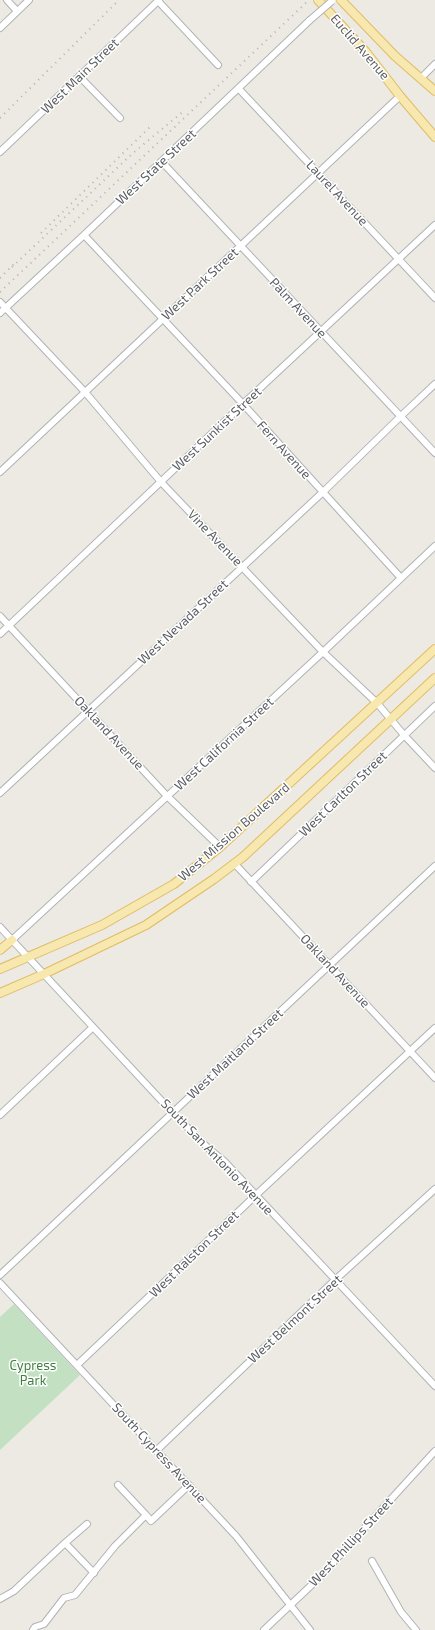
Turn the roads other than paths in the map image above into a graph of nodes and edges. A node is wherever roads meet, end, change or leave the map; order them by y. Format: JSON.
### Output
{"nodes":[{"id":1,"x":7,"y":0,"type":"edge"},
{"id":2,"x":29,"y":0,"type":"edge"},
{"id":3,"x":318,"y":0,"type":"edge"},
{"id":4,"x":332,"y":0,"type":"edge"},
{"id":5,"x":341,"y":0,"type":"edge"},
{"id":6,"x":159,"y":1,"type":"edge"},
{"id":7,"x":17,"y":11,"type":"junction"},
{"id":8,"x":0,"y":28,"type":"edge"},
{"id":9,"x":435,"y":64,"type":"edge"},
{"id":10,"x":218,"y":65,"type":"dead end"},
{"id":11,"x":79,"y":76,"type":"junction"},
{"id":12,"x":420,"y":78,"type":"junction"},
{"id":13,"x":239,"y":89,"type":"junction"},
{"id":14,"x":435,"y":91,"type":"edge"},
{"id":15,"x":400,"y":96,"type":"junction"},
{"id":16,"x":120,"y":118,"type":"dead end"},
{"id":17,"x":435,"y":137,"type":"edge"},
{"id":18,"x":0,"y":152,"type":"edge"},
{"id":19,"x":162,"y":162,"type":"junction"},
{"id":20,"x":319,"y":174,"type":"junction"},
{"id":21,"x":435,"y":225,"type":"edge"},
{"id":22,"x":84,"y":235,"type":"junction"},
{"id":23,"x":241,"y":246,"type":"junction"},
{"id":24,"x":399,"y":260,"type":"junction"},
{"id":25,"x":435,"y":298,"type":"edge"},
{"id":26,"x":0,"y":302,"type":"edge"},
{"id":27,"x":5,"y":308,"type":"junction"},
{"id":28,"x":0,"y":312,"type":"edge"},
{"id":29,"x":162,"y":320,"type":"junction"},
{"id":30,"x":321,"y":332,"type":"junction"},
{"id":31,"x":435,"y":384,"type":"edge"},
{"id":32,"x":85,"y":392,"type":"junction"},
{"id":33,"x":243,"y":404,"type":"junction"},
{"id":34,"x":401,"y":416,"type":"junction"},
{"id":35,"x":435,"y":453,"type":"edge"},
{"id":36,"x":0,"y":472,"type":"edge"},
{"id":37,"x":161,"y":482,"type":"junction"},
{"id":38,"x":323,"y":492,"type":"junction"},
{"id":39,"x":435,"y":546,"type":"edge"},
{"id":40,"x":243,"y":567,"type":"junction"},
{"id":41,"x":401,"y":578,"type":"junction"},
{"id":42,"x":0,"y":616,"type":"edge"},
{"id":43,"x":9,"y":626,"type":"junction"},
{"id":44,"x":0,"y":634,"type":"edge"},
{"id":45,"x":435,"y":649,"type":"edge"},
{"id":46,"x":324,"y":652,"type":"junction"},
{"id":47,"x":435,"y":678,"type":"edge"},
{"id":48,"x":377,"y":703,"type":"junction"},
{"id":49,"x":435,"y":706,"type":"edge"},
{"id":50,"x":88,"y":711,"type":"junction"},
{"id":51,"x":391,"y":720,"type":"junction"},
{"id":52,"x":404,"y":736,"type":"junction"},
{"id":53,"x":435,"y":768,"type":"edge"},
{"id":54,"x":0,"y":793,"type":"edge"},
{"id":55,"x":167,"y":796,"type":"junction"},
{"id":56,"x":220,"y":848,"type":"junction"},
{"id":57,"x":234,"y":863,"type":"junction"},
{"id":58,"x":435,"y":866,"type":"edge"},
{"id":59,"x":251,"y":882,"type":"junction"},
{"id":60,"x":0,"y":927,"type":"edge"},
{"id":61,"x":12,"y":940,"type":"junction"},
{"id":62,"x":0,"y":950,"type":"edge"},
{"id":63,"x":28,"y":957,"type":"junction"},
{"id":64,"x":330,"y":966,"type":"junction"},
{"id":65,"x":0,"y":969,"type":"edge"},
{"id":66,"x":44,"y":974,"type":"junction"},
{"id":67,"x":0,"y":993,"type":"edge"},
{"id":68,"x":93,"y":1028,"type":"junction"},
{"id":69,"x":435,"y":1028,"type":"edge"},
{"id":70,"x":410,"y":1051,"type":"junction"},
{"id":71,"x":435,"y":1078,"type":"edge"},
{"id":72,"x":172,"y":1112,"type":"junction"},
{"id":73,"x":0,"y":1115,"type":"edge"},
{"id":74,"x":435,"y":1189,"type":"edge"},
{"id":75,"x":256,"y":1195,"type":"junction"},
{"id":76,"x":0,"y":1275,"type":"edge"},
{"id":77,"x":335,"y":1280,"type":"junction"},
{"id":78,"x":0,"y":1283,"type":"edge"},
{"id":79,"x":77,"y":1365,"type":"junction"},
{"id":80,"x":435,"y":1386,"type":"edge"},
{"id":81,"x":157,"y":1450,"type":"junction"},
{"id":82,"x":435,"y":1451,"type":"edge"},
{"id":83,"x":118,"y":1484,"type":"dead end"},
{"id":84,"x":190,"y":1485,"type":"junction"},
{"id":85,"x":146,"y":1515,"type":"junction"},
{"id":86,"x":87,"y":1524,"type":"dead end"},
{"id":87,"x":65,"y":1543,"type":"junction"},
{"id":88,"x":372,"y":1561,"type":"dead end"},
{"id":89,"x":94,"y":1573,"type":"junction"},
{"id":90,"x":0,"y":1599,"type":"edge"},
{"id":91,"x":292,"y":1605,"type":"junction"},
{"id":92,"x":33,"y":1630,"type":"edge"},
{"id":93,"x":264,"y":1630,"type":"edge"},
{"id":94,"x":310,"y":1630,"type":"edge"},
{"id":95,"x":416,"y":1630,"type":"edge"}],
"edges":[{"from":1,"to":7,"type":"street"},
{"from":2,"to":7,"type":"street"},
{"from":3,"to":15,"type":"main road","name":"Euclid Avenue"},
{"from":4,"to":13,"type":"street","name":"West State Street","bridge":true},
{"from":5,"to":12,"type":"main road","name":"Euclid Avenue"},
{"from":6,"to":10,"type":"street"},
{"from":6,"to":11,"type":"street","name":"West Main Street"},
{"from":7,"to":8,"type":"street"},
{"from":9,"to":12,"type":"street"},
{"from":11,"to":16,"type":"street"},
{"from":11,"to":18,"type":"street","name":"West Main Street"},
{"from":12,"to":14,"type":"main road","name":"Euclid Avenue"},
{"from":13,"to":19,"type":"street","name":"West State Street"},
{"from":13,"to":20,"type":"street","name":"Laurel Avenue"},
{"from":15,"to":17,"type":"main road","name":"Euclid Avenue"},
{"from":15,"to":20,"type":"street","name":"West Park Street"},
{"from":19,"to":22,"type":"street","name":"West State Street"},
{"from":19,"to":23,"type":"street","name":"Palm Avenue"},
{"from":20,"to":23,"type":"street","name":"West Park Street"},
{"from":20,"to":24,"type":"street","name":"Laurel Avenue"},
{"from":21,"to":24,"type":"street","name":"West Sunkist Street"},
{"from":22,"to":27,"type":"street","name":"West State Street"},
{"from":22,"to":29,"type":"street","name":"Fern Avenue"},
{"from":23,"to":29,"type":"street","name":"West Park Street"},
{"from":23,"to":30,"type":"street","name":"Palm Avenue"},
{"from":24,"to":25,"type":"street","name":"Laurel Avenue"},
{"from":24,"to":30,"type":"street","name":"West Sunkist Street"},
{"from":26,"to":27,"type":"street","name":"Vine Avenue"},
{"from":27,"to":28,"type":"street","name":"West State Street"},
{"from":27,"to":32,"type":"street","name":"Vine Avenue"},
{"from":29,"to":32,"type":"street","name":"West Park Street"},
{"from":29,"to":33,"type":"street","name":"Fern Avenue"},
{"from":30,"to":33,"type":"street","name":"West Sunkist Street"},
{"from":30,"to":34,"type":"street","name":"Palm Avenue"},
{"from":31,"to":34,"type":"street","name":"West Nevada Street"},
{"from":32,"to":36,"type":"street","name":"West Park Street"},
{"from":32,"to":37,"type":"street","name":"Vine Avenue"},
{"from":33,"to":37,"type":"street","name":"West Sunkist Street"},
{"from":33,"to":38,"type":"street","name":"Fern Avenue"},
{"from":34,"to":35,"type":"street","name":"Palm Avenue"},
{"from":34,"to":38,"type":"street","name":"West Nevada Street"},
{"from":37,"to":40,"type":"street","name":"Vine Avenue"},
{"from":37,"to":43,"type":"street","name":"West Sunkist Street"},
{"from":38,"to":40,"type":"street","name":"West Nevada Street"},
{"from":38,"to":41,"type":"street","name":"Fern Avenue"},
{"from":39,"to":41,"type":"street","name":"West California Street"},
{"from":40,"to":46,"type":"street","name":"Vine Avenue"},
{"from":40,"to":50,"type":"street","name":"West Nevada Street"},
{"from":41,"to":46,"type":"street","name":"West California Street"},
{"from":42,"to":43,"type":"street","name":"Oakland Avenue"},
{"from":43,"to":44,"type":"street","name":"West Sunkist Street"},
{"from":43,"to":50,"type":"street","name":"Oakland Avenue"},
{"from":45,"to":48,"type":"main road","name":"West Mission Boulevard"},
{"from":46,"to":48,"type":"street","name":"Vine Avenue"},
{"from":46,"to":55,"type":"street","name":"West California Street"},
{"from":47,"to":51,"type":"main road","name":"West Mission Boulevard"},
{"from":48,"to":51,"type":"street","name":"Vine Avenue"},
{"from":48,"to":56,"type":"main road","name":"West Mission Boulevard"},
{"from":49,"to":52,"type":"street","name":"West Carlton Street"},
{"from":50,"to":54,"type":"street","name":"West Nevada Street"},
{"from":50,"to":55,"type":"street","name":"Oakland Avenue"},
{"from":51,"to":52,"type":"street","name":"Vine Avenue"},
{"from":51,"to":57,"type":"main road","name":"West Mission Boulevard"},
{"from":52,"to":53,"type":"street","name":"Vine Avenue"},
{"from":52,"to":59,"type":"street","name":"West Carlton Street"},
{"from":55,"to":56,"type":"street","name":"Oakland Avenue"},
{"from":55,"to":61,"type":"street","name":"West California Street"},
{"from":56,"to":63,"type":"main road","name":"West Mission Boulevard"},
{"from":57,"to":59,"type":"street","name":"Oakland Avenue"},
{"from":57,"to":66,"type":"main road","name":"West Mission Boulevard"},
{"from":58,"to":64,"type":"street","name":"West Maitland Street"},
{"from":59,"to":64,"type":"street","name":"Oakland Avenue"},
{"from":60,"to":61,"type":"street","name":"South San Antonio Avenue"},
{"from":61,"to":62,"type":"main road"},
{"from":61,"to":63,"type":"street","name":"South San Antonio Avenue"},
{"from":63,"to":65,"type":"main road","name":"West Mission Boulevard"},
{"from":63,"to":66,"type":"street","name":"South San Antonio Avenue"},
{"from":64,"to":70,"type":"street","name":"Oakland Avenue"},
{"from":64,"to":72,"type":"street","name":"West Maitland Street"},
{"from":66,"to":67,"type":"main road","name":"West Mission Boulevard"},
{"from":66,"to":68,"type":"street","name":"South San Antonio Avenue"},
{"from":68,"to":72,"type":"street","name":"South San Antonio Avenue"},
{"from":68,"to":73,"type":"street"},
{"from":69,"to":70,"type":"street","name":"West Ralston Street"},
{"from":70,"to":71,"type":"street","name":"Oakland Avenue"},
{"from":70,"to":75,"type":"street","name":"West Ralston Street"},
{"from":72,"to":75,"type":"street","name":"South San Antonio Avenue"},
{"from":72,"to":76,"type":"street","name":"West Maitland Street"},
{"from":74,"to":77,"type":"street","name":"West Belmont Street"},
{"from":75,"to":77,"type":"street","name":"South San Antonio Avenue"},
{"from":75,"to":79,"type":"street","name":"West Ralston Street"},
{"from":77,"to":80,"type":"street","name":"South San Antonio Avenue"},
{"from":77,"to":81,"type":"street","name":"West Belmont Street"},
{"from":78,"to":79,"type":"street","name":"South Cypress Avenue"},
{"from":79,"to":81,"type":"street","name":"South Cypress Avenue"},
{"from":81,"to":84,"type":"street","name":"South Cypress Avenue"},
{"from":82,"to":91,"type":"street","name":"West Phillips Street"},
{"from":83,"to":85,"type":"street"},
{"from":84,"to":85,"type":"street"},
{"from":84,"to":91,"type":"street","name":"South Cypress Avenue"},
{"from":85,"to":89,"type":"street"},
{"from":86,"to":87,"type":"street"},
{"from":87,"to":89,"type":"street"},
{"from":87,"to":90,"type":"street"},
{"from":88,"to":95,"type":"street"},
{"from":89,"to":92,"type":"street"},
{"from":91,"to":93,"type":"street","name":"West Phillips Street"},
{"from":91,"to":94,"type":"street","name":"South Cypress Avenue"}]}
